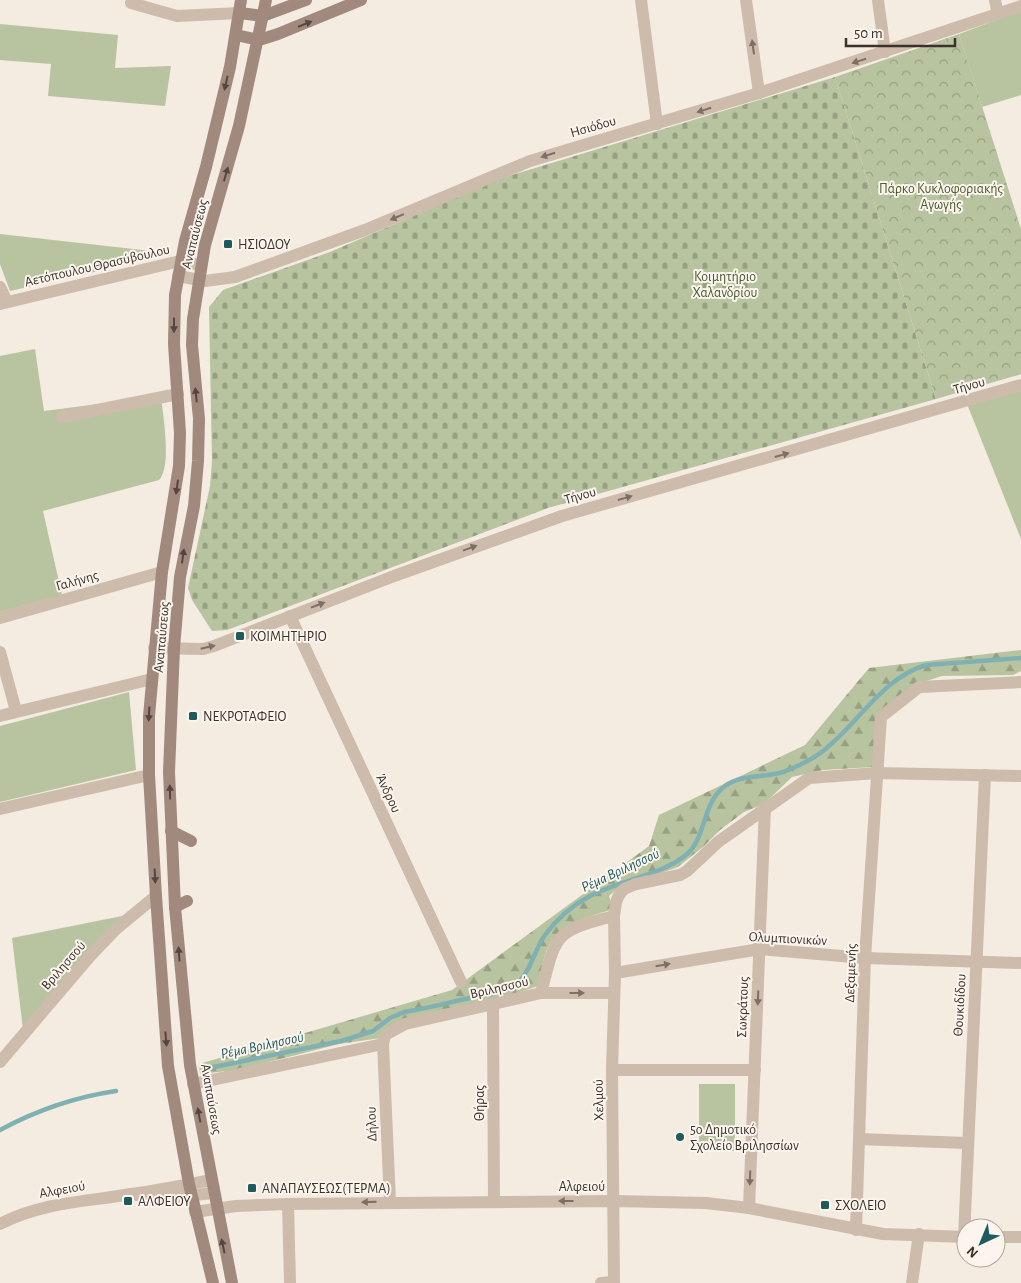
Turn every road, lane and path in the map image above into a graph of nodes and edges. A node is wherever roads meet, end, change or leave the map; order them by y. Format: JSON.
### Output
{"nodes":[{"id":1,"x":266,"y":0,"type":"edge"},
{"id":2,"x":306,"y":0,"type":"edge"},
{"id":3,"x":361,"y":0,"type":"edge"},
{"id":4,"x":641,"y":0,"type":"edge"},
{"id":5,"x":746,"y":0,"type":"edge"},
{"id":6,"x":878,"y":0,"type":"edge"},
{"id":7,"x":996,"y":0,"type":"edge"},
{"id":8,"x":131,"y":3,"type":"dead end"},
{"id":9,"x":241,"y":6,"type":"edge"},
{"id":10,"x":1021,"y":6,"type":"edge"},
{"id":11,"x":998,"y":15,"type":"junction"},
{"id":12,"x":263,"y":16,"type":"junction"},
{"id":13,"x":236,"y":36,"type":"junction"},
{"id":14,"x":259,"y":40,"type":"junction"},
{"id":15,"x":885,"y":52,"type":"junction"},
{"id":16,"x":759,"y":93,"type":"junction"},
{"id":17,"x":657,"y":124,"type":"junction"},
{"id":18,"x":180,"y":261,"type":"junction"},
{"id":19,"x":200,"y":265,"type":"junction"},
{"id":20,"x":178,"y":276,"type":"junction"},
{"id":21,"x":198,"y":280,"type":"junction"},
{"id":22,"x":0,"y":287,"type":"edge"},
{"id":23,"x":4,"y":303,"type":"edge"},
{"id":24,"x":1021,"y":386,"type":"edge"},
{"id":25,"x":178,"y":394,"type":"junction"},
{"id":26,"x":62,"y":417,"type":"dead end"},
{"id":27,"x":162,"y":572,"type":"junction"},
{"id":28,"x":290,"y":616,"type":"junction"},
{"id":29,"x":0,"y":618,"type":"edge"},
{"id":30,"x":154,"y":648,"type":"junction"},
{"id":31,"x":174,"y":648,"type":"junction"},
{"id":32,"x":0,"y":652,"type":"edge"},
{"id":33,"x":152,"y":678,"type":"junction"},
{"id":34,"x":1021,"y":682,"type":"edge"},
{"id":35,"x":16,"y":712,"type":"junction"},
{"id":36,"x":0,"y":716,"type":"edge"},
{"id":37,"x":876,"y":773,"type":"junction"},
{"id":38,"x":149,"y":775,"type":"junction"},
{"id":39,"x":985,"y":775,"type":"junction"},
{"id":40,"x":1021,"y":776,"type":"edge"},
{"id":41,"x":766,"y":807,"type":"junction"},
{"id":42,"x":0,"y":809,"type":"edge"},
{"id":43,"x":170,"y":831,"type":"junction"},
{"id":44,"x":191,"y":841,"type":"dead end"},
{"id":45,"x":156,"y":896,"type":"junction"},
{"id":46,"x":188,"y":901,"type":"dead end"},
{"id":47,"x":176,"y":907,"type":"junction"},
{"id":48,"x":614,"y":916,"type":"junction"},
{"id":49,"x":760,"y":949,"type":"junction"},
{"id":50,"x":865,"y":958,"type":"junction"},
{"id":51,"x":976,"y":961,"type":"junction"},
{"id":52,"x":1021,"y":963,"type":"edge"},
{"id":53,"x":616,"y":973,"type":"junction"},
{"id":54,"x":461,"y":982,"type":"dead end"},
{"id":55,"x":541,"y":993,"type":"junction"},
{"id":56,"x":614,"y":993,"type":"junction"},
{"id":57,"x":493,"y":1005,"type":"junction"},
{"id":58,"x":383,"y":1044,"type":"junction"},
{"id":59,"x":2,"y":1056,"type":"edge"},
{"id":60,"x":612,"y":1070,"type":"junction"},
{"id":61,"x":755,"y":1070,"type":"junction"},
{"id":62,"x":193,"y":1084,"type":"junction"},
{"id":63,"x":859,"y":1139,"type":"junction"},
{"id":64,"x":967,"y":1143,"type":"junction"},
{"id":65,"x":211,"y":1180,"type":"junction"},
{"id":66,"x":190,"y":1190,"type":"junction"},
{"id":67,"x":213,"y":1193,"type":"junction"},
{"id":68,"x":615,"y":1201,"type":"junction"},
{"id":69,"x":390,"y":1202,"type":"junction"},
{"id":70,"x":494,"y":1202,"type":"junction"},
{"id":71,"x":288,"y":1204,"type":"junction"},
{"id":72,"x":216,"y":1208,"type":"junction"},
{"id":73,"x":749,"y":1208,"type":"junction"},
{"id":74,"x":195,"y":1212,"type":"junction"},
{"id":75,"x":965,"y":1218,"type":"edge"},
{"id":76,"x":0,"y":1224,"type":"edge"},
{"id":77,"x":856,"y":1230,"type":"junction"},
{"id":78,"x":919,"y":1234,"type":"junction"},
{"id":79,"x":956,"y":1236,"type":"edge"},
{"id":80,"x":1006,"y":1237,"type":"edge"},
{"id":81,"x":1021,"y":1237,"type":"edge"},
{"id":82,"x":212,"y":1283,"type":"edge"},
{"id":83,"x":232,"y":1283,"type":"edge"},
{"id":84,"x":290,"y":1283,"type":"edge"},
{"id":85,"x":601,"y":1283,"type":"edge"},
{"id":86,"x":614,"y":1283,"type":"edge"},
{"id":87,"x":912,"y":1283,"type":"edge"}],
"edges":[{"from":1,"to":12,"type":"main road","name":"Αναπαύσεως"},
{"from":2,"to":12,"type":"main road"},
{"from":14,"to":3,"type":"main road","one_way":true},
{"from":4,"to":17,"type":"street"},
{"from":16,"to":5,"type":"street","one_way":true},
{"from":6,"to":15,"type":"street"},
{"from":7,"to":11,"type":"street"},
{"from":8,"to":9,"type":"street"},
{"from":9,"to":12,"type":"main road"},
{"from":9,"to":13,"type":"main road","name":"Αναπαύσεως"},
{"from":10,"to":11,"type":"street","name":"Ησιόδου"},
{"from":11,"to":15,"type":"street","name":"Ησιόδου"},
{"from":12,"to":14,"type":"main road","name":"Αναπαύσεως"},
{"from":13,"to":14,"type":"main road"},
{"from":13,"to":18,"type":"main road","name":"Αναπαύσεως","one_way":true},
{"from":19,"to":14,"type":"main road","name":"Αναπαύσεως","one_way":true},
{"from":15,"to":16,"type":"street","name":"Ησιόδου","one_way":true},
{"from":16,"to":17,"type":"street","name":"Ησιόδου","one_way":true},
{"from":17,"to":21,"type":"street","name":"Ησιόδου","one_way":true},
{"from":18,"to":19,"type":"street","name":"Αετόπουλου Θρασύβουλου"},
{"from":18,"to":20,"type":"main road","name":"Αναπαύσεως"},
{"from":18,"to":23,"type":"street","name":"Αετόπουλου Θρασύβουλου"},
{"from":19,"to":21,"type":"main road","name":"Αναπαύσεως"},
{"from":20,"to":21,"type":"street","name":"Ησιόδου"},
{"from":20,"to":25,"type":"main road","name":"Αναπαύσεως","one_way":true},
{"from":31,"to":21,"type":"main road","name":"Αναπαύσεως","one_way":true},
{"from":22,"to":23,"type":"street"},
{"from":28,"to":24,"type":"street","name":"Τήνου","one_way":true},
{"from":25,"to":26,"type":"street"},
{"from":25,"to":27,"type":"main road","name":"Αναπαύσεως","one_way":true},
{"from":27,"to":29,"type":"street","name":"Γαλήνης"},
{"from":27,"to":30,"type":"main road","name":"Αναπαύσεως"},
{"from":31,"to":28,"type":"street","name":"Τήνου","one_way":true},
{"from":28,"to":54,"type":"street","name":"Άνδρου"},
{"from":30,"to":31,"type":"street","name":"Τήνου"},
{"from":30,"to":33,"type":"main road","name":"Αναπαύσεως"},
{"from":43,"to":31,"type":"main road","name":"Αναπαύσεως","one_way":true},
{"from":32,"to":35,"type":"street"},
{"from":33,"to":35,"type":"street"},
{"from":33,"to":38,"type":"main road","name":"Αναπαύσεως","one_way":true},
{"from":34,"to":37,"type":"street","name":"Δεξαμενής"},
{"from":35,"to":36,"type":"street"},
{"from":37,"to":39,"type":"street"},
{"from":37,"to":41,"type":"street"},
{"from":37,"to":50,"type":"street","name":"Δεξαμενής"},
{"from":38,"to":42,"type":"street"},
{"from":38,"to":45,"type":"main road","name":"Αναπαύσεως","one_way":true},
{"from":39,"to":40,"type":"street"},
{"from":39,"to":51,"type":"street","name":"Θουκιδίδου"},
{"from":41,"to":48,"type":"street"},
{"from":41,"to":49,"type":"street","name":"Σωκράτους"},
{"from":43,"to":44,"type":"main road"},
{"from":43,"to":47,"type":"main road","name":"Αναπαύσεως"},
{"from":45,"to":59,"type":"street","name":"Βριλησσού"},
{"from":45,"to":66,"type":"main road","name":"Αναπαύσεως","one_way":true},
{"from":46,"to":47,"type":"main road"},
{"from":62,"to":47,"type":"main road","name":"Αναπαύσεως","one_way":true},
{"from":48,"to":53,"type":"street","name":"Χελμού"},
{"from":48,"to":55,"type":"street","name":"Βριλησσού"},
{"from":49,"to":50,"type":"street","name":"Ολυμπιονικών"},
{"from":53,"to":49,"type":"street","name":"Ολυμπιονικών","one_way":true},
{"from":49,"to":61,"type":"street","name":"Σωκράτους","one_way":true},
{"from":50,"to":51,"type":"street","name":"Ολυμπιονικών"},
{"from":50,"to":63,"type":"street","name":"Δεξαμενής"},
{"from":51,"to":52,"type":"street","name":"Ολυμπιονικών"},
{"from":51,"to":64,"type":"street","name":"Θουκιδίδου"},
{"from":53,"to":56,"type":"street","name":"Χελμού"},
{"from":55,"to":56,"type":"street","one_way":true},
{"from":55,"to":57,"type":"street","name":"Βριλησσού"},
{"from":56,"to":60,"type":"street","name":"Χελμού"},
{"from":57,"to":58,"type":"street","name":"Βριλησσού"},
{"from":57,"to":70,"type":"street","name":"Θήρας"},
{"from":58,"to":62,"type":"street"},
{"from":58,"to":69,"type":"street","name":"Δήλου"},
{"from":60,"to":61,"type":"street"},
{"from":60,"to":68,"type":"street","name":"Χελμού"},
{"from":61,"to":73,"type":"street","name":"Σωκράτους","one_way":true},
{"from":65,"to":62,"type":"main road","name":"Αναπαύσεως","one_way":true},
{"from":63,"to":64,"type":"street"},
{"from":63,"to":77,"type":"street","name":"Δεξαμενής"},
{"from":64,"to":75,"type":"street","name":"Θουκιδίδου"},
{"from":65,"to":66,"type":"street","name":"Αλφειού"},
{"from":65,"to":67,"type":"main road","name":"Αναπαύσεως"},
{"from":66,"to":67,"type":"street","name":"Αλφειού"},
{"from":66,"to":74,"type":"main road","name":"Αναπαύσεως"},
{"from":66,"to":76,"type":"street","name":"Αλφειού"},
{"from":67,"to":72,"type":"main road","name":"Αναπαύσεως"},
{"from":68,"to":70,"type":"street","name":"Αλφειού","one_way":true},
{"from":68,"to":73,"type":"street","name":"Αλφειού"},
{"from":68,"to":86,"type":"street","name":"Χελμού"},
{"from":69,"to":70,"type":"street","name":"Αλφειού"},
{"from":69,"to":71,"type":"street","name":"Αλφειού","one_way":true},
{"from":71,"to":72,"type":"street","name":"Αλφειού"},
{"from":71,"to":84,"type":"street"},
{"from":72,"to":74,"type":"street","name":"Αλφειού"},
{"from":83,"to":72,"type":"main road","name":"Αναπαύσεως","one_way":true},
{"from":73,"to":77,"type":"street","name":"Αλφειού"},
{"from":74,"to":82,"type":"main road","name":"Αναπαύσεως"},
{"from":77,"to":78,"type":"street","name":"Αλφειού"},
{"from":78,"to":79,"type":"street","name":"Αλφειού"},
{"from":78,"to":87,"type":"street"},
{"from":80,"to":81,"type":"street"},
{"from":85,"to":86,"type":"street"}]}
